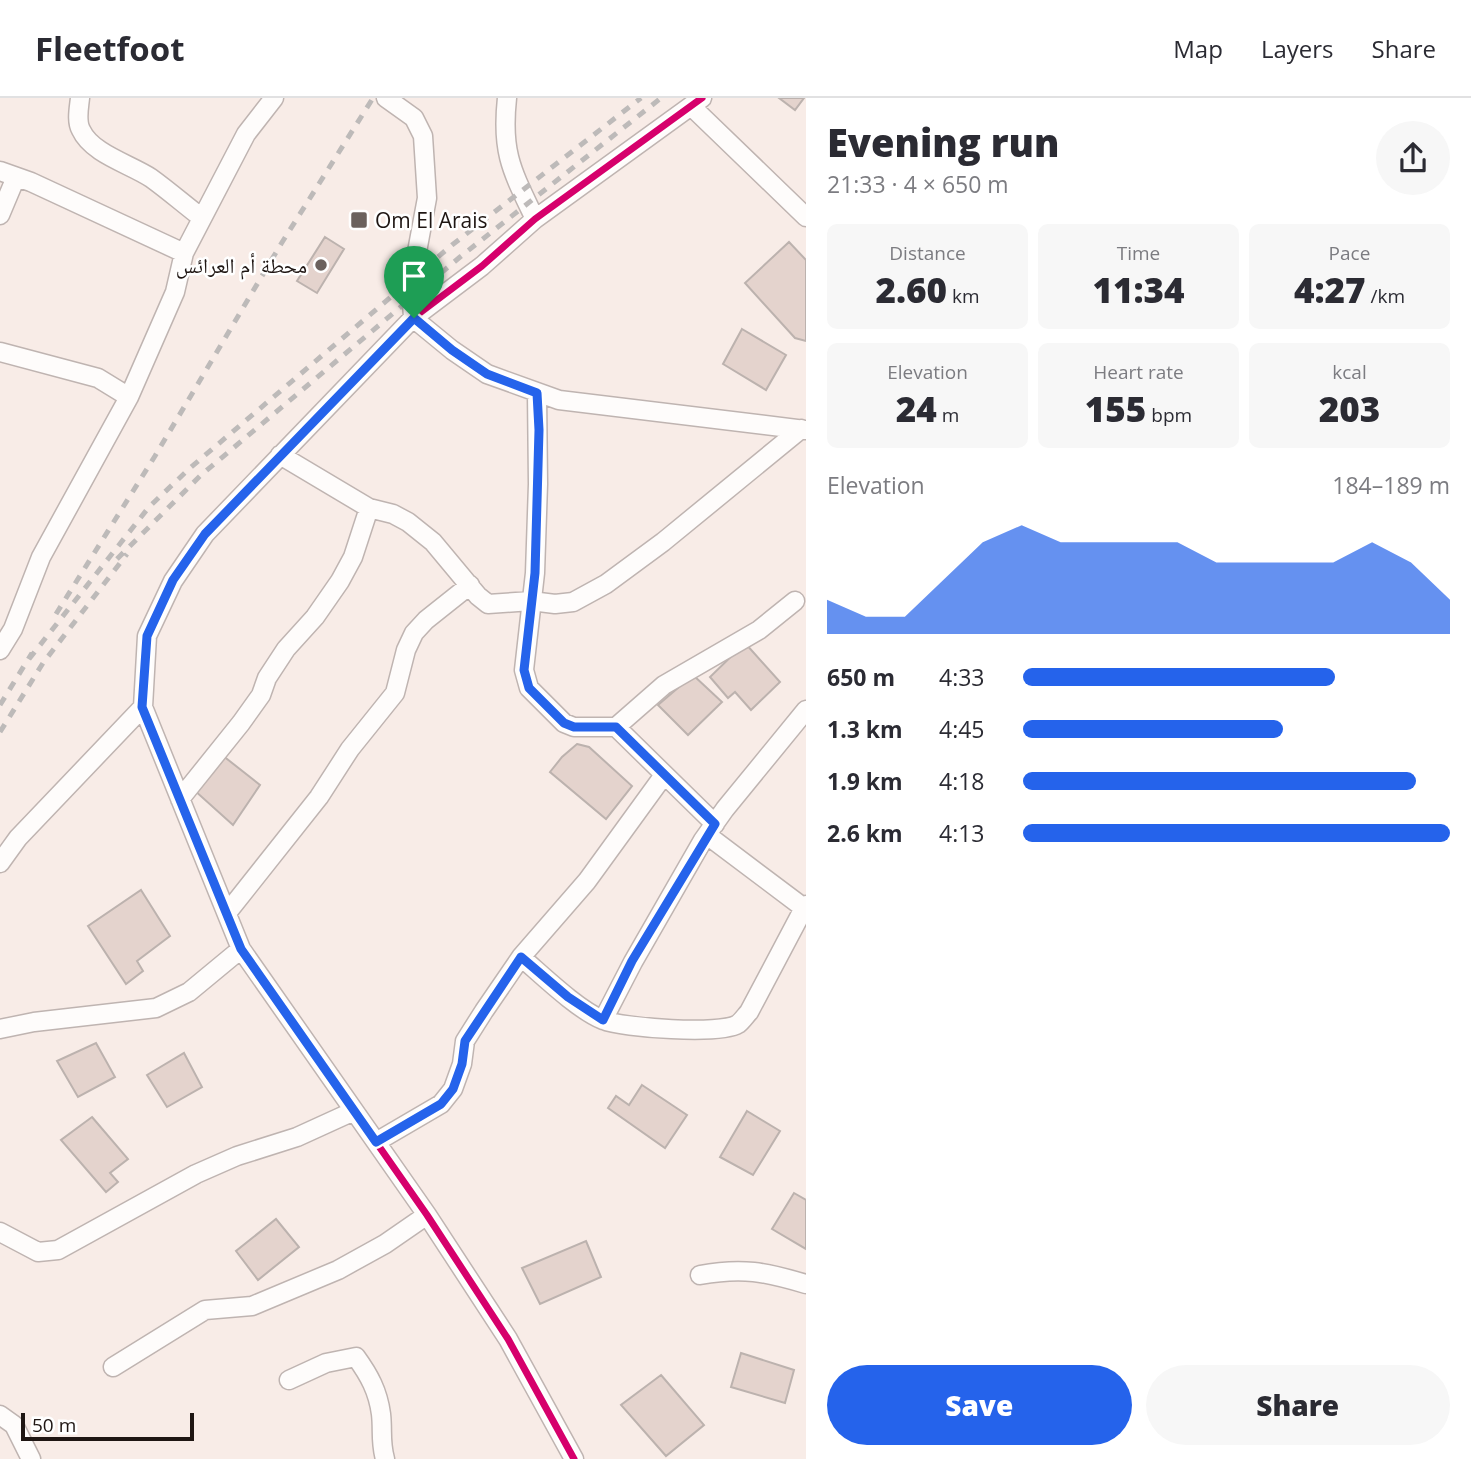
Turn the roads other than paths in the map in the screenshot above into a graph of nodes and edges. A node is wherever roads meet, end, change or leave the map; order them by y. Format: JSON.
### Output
{"nodes":[{"id":1,"x":80,"y":98,"type":"edge"},
{"id":2,"x":274,"y":98,"type":"edge"},
{"id":3,"x":386,"y":98,"type":"edge"},
{"id":4,"x":507,"y":98,"type":"edge"},
{"id":5,"x":696,"y":102,"type":"edge"},
{"id":6,"x":8,"y":174,"type":"edge"},
{"id":7,"x":0,"y":215,"type":"edge"},
{"id":8,"x":806,"y":217,"type":"edge"},
{"id":9,"x":202,"y":218,"type":"junction"},
{"id":10,"x":535,"y":219,"type":"junction"},
{"id":11,"x":184,"y":253,"type":"junction"},
{"id":12,"x":414,"y":318,"type":"junction"},
{"id":13,"x":0,"y":352,"type":"edge"},
{"id":14,"x":537,"y":393,"type":"junction"},
{"id":15,"x":129,"y":397,"type":"junction"},
{"id":16,"x":804,"y":430,"type":"edge"},
{"id":17,"x":280,"y":455,"type":"junction"},
{"id":18,"x":369,"y":508,"type":"junction"},
{"id":19,"x":470,"y":585,"type":"junction"},
{"id":20,"x":795,"y":600,"type":"dead end"},
{"id":21,"x":531,"y":601,"type":"junction"},
{"id":22,"x":0,"y":650,"type":"edge"},
{"id":23,"x":142,"y":707,"type":"junction"},
{"id":24,"x":806,"y":710,"type":"edge"},
{"id":25,"x":616,"y":727,"type":"junction"},
{"id":26,"x":664,"y":775,"type":"junction"},
{"id":27,"x":180,"y":799,"type":"junction"},
{"id":28,"x":711,"y":830,"type":"junction"},
{"id":29,"x":0,"y":863,"type":"edge"},
{"id":30,"x":805,"y":907,"type":"edge"},
{"id":31,"x":227,"y":913,"type":"junction"},
{"id":32,"x":241,"y":949,"type":"junction"},
{"id":33,"x":521,"y":957,"type":"junction"},
{"id":34,"x":603,"y":1020,"type":"junction"},
{"id":35,"x":0,"y":1029,"type":"edge"},
{"id":36,"x":354,"y":1111,"type":"junction"},
{"id":37,"x":376,"y":1142,"type":"junction"},
{"id":38,"x":426,"y":1214,"type":"junction"},
{"id":39,"x":0,"y":1233,"type":"edge"},
{"id":40,"x":700,"y":1275,"type":"dead end"},
{"id":41,"x":806,"y":1284,"type":"edge"},
{"id":42,"x":113,"y":1367,"type":"dead end"},
{"id":43,"x":289,"y":1380,"type":"dead end"},
{"id":44,"x":0,"y":1415,"type":"edge"},
{"id":45,"x":31,"y":1459,"type":"edge"},
{"id":46,"x":385,"y":1459,"type":"edge"},
{"id":47,"x":574,"y":1459,"type":"edge"}],
"edges":[{"from":1,"to":9,"type":"street"},
{"from":2,"to":9,"type":"street"},
{"from":3,"to":12,"type":"street"},
{"from":4,"to":10,"type":"street"},
{"from":5,"to":8,"type":"street"},
{"from":5,"to":10,"type":"street"},
{"from":6,"to":7,"type":"street"},
{"from":6,"to":11,"type":"street"},
{"from":9,"to":11,"type":"street"},
{"from":10,"to":12,"type":"street"},
{"from":11,"to":15,"type":"street"},
{"from":12,"to":14,"type":"street"},
{"from":12,"to":17,"type":"street"},
{"from":13,"to":15,"type":"street"},
{"from":14,"to":16,"type":"street"},
{"from":14,"to":21,"type":"street"},
{"from":15,"to":22,"type":"street"},
{"from":16,"to":21,"type":"street"},
{"from":17,"to":18,"type":"street"},
{"from":17,"to":23,"type":"street"},
{"from":18,"to":19,"type":"street"},
{"from":18,"to":27,"type":"street"},
{"from":19,"to":21,"type":"street"},
{"from":19,"to":31,"type":"street"},
{"from":20,"to":25,"type":"street"},
{"from":21,"to":25,"type":"street"},
{"from":23,"to":27,"type":"street"},
{"from":23,"to":29,"type":"street"},
{"from":24,"to":28,"type":"street"},
{"from":25,"to":26,"type":"street"},
{"from":26,"to":28,"type":"street"},
{"from":26,"to":33,"type":"street"},
{"from":27,"to":31,"type":"street"},
{"from":28,"to":30,"type":"street"},
{"from":28,"to":34,"type":"street"},
{"from":30,"to":34,"type":"street"},
{"from":31,"to":32,"type":"street"},
{"from":32,"to":35,"type":"street"},
{"from":32,"to":36,"type":"street"},
{"from":33,"to":34,"type":"street"},
{"from":33,"to":37,"type":"street"},
{"from":36,"to":37,"type":"street"},
{"from":36,"to":39,"type":"street"},
{"from":37,"to":38,"type":"street"},
{"from":38,"to":42,"type":"street"},
{"from":38,"to":47,"type":"street"},
{"from":40,"to":41,"type":"street"},
{"from":43,"to":46,"type":"street"},
{"from":44,"to":45,"type":"street"}]}
